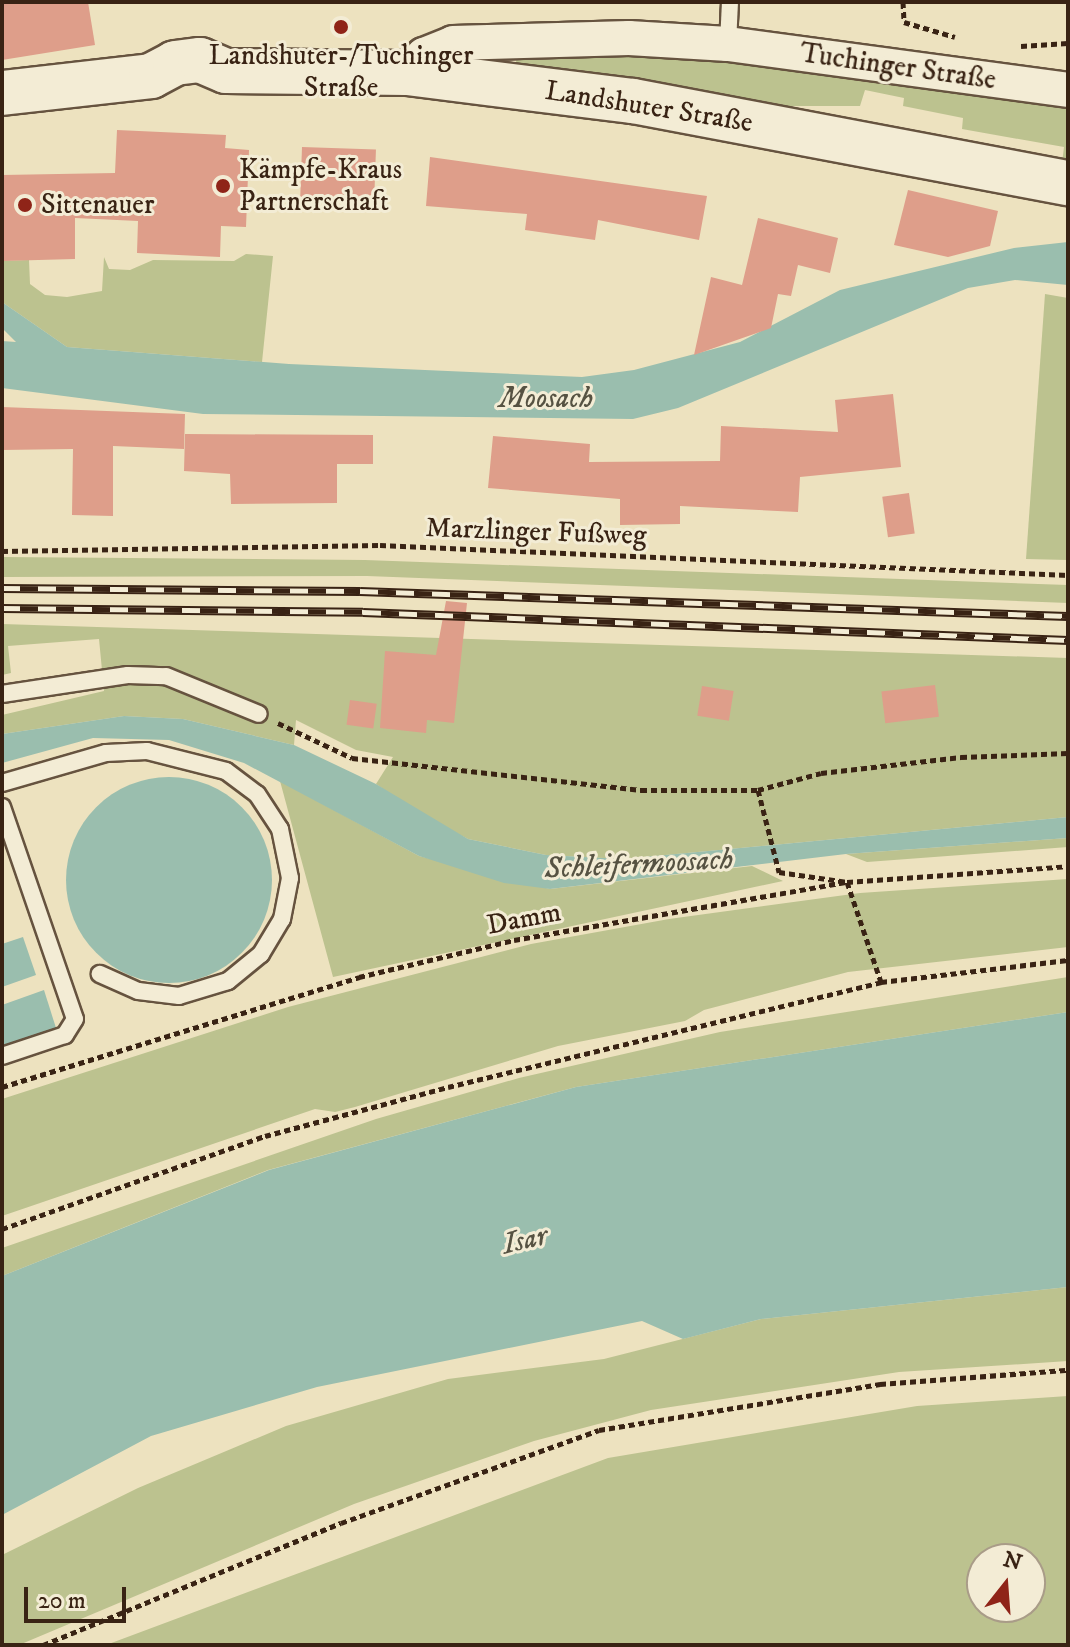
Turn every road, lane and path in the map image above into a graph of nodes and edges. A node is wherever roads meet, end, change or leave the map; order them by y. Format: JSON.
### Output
{"nodes":[{"id":1,"x":730,"y":2,"type":"edge"},
{"id":2,"x":903,"y":2,"type":"edge"},
{"id":3,"x":965,"y":40,"type":"dead end"},
{"id":4,"x":728,"y":44,"type":"junction"},
{"id":5,"x":407,"y":73,"type":"junction"},
{"id":6,"x":1068,"y":90,"type":"edge"},
{"id":7,"x":2,"y":93,"type":"edge"},
{"id":8,"x":1068,"y":183,"type":"edge"},
{"id":9,"x":2,"y":551,"type":"edge"},
{"id":10,"x":1068,"y":575,"type":"edge"},
{"id":11,"x":2,"y":694,"type":"edge"},
{"id":12,"x":259,"y":714,"type":"joint"},
{"id":13,"x":1068,"y":753,"type":"edge"},
{"id":14,"x":2,"y":783,"type":"edge"},
{"id":15,"x":758,"y":790,"type":"junction"},
{"id":16,"x":2,"y":807,"type":"edge"},
{"id":17,"x":1068,"y":866,"type":"edge"},
{"id":18,"x":847,"y":882,"type":"junction"},
{"id":19,"x":1068,"y":960,"type":"edge"},
{"id":20,"x":100,"y":974,"type":"dead end"},
{"id":21,"x":881,"y":982,"type":"junction"},
{"id":22,"x":2,"y":1056,"type":"edge"},
{"id":23,"x":2,"y":1087,"type":"edge"},
{"id":24,"x":2,"y":1229,"type":"edge"},
{"id":25,"x":1068,"y":1370,"type":"edge"},
{"id":26,"x":43,"y":1645,"type":"edge"}],
"edges":[{"from":1,"to":4,"type":"lane"},
{"from":2,"to":3,"type":"path"},
{"from":4,"to":5,"type":"street","name":"Tuchinger Straße"},
{"from":4,"to":6,"type":"street","name":"Tuchinger Straße"},
{"from":5,"to":7,"type":"main road","name":"Landshuter Straße"},
{"from":5,"to":8,"type":"main road","name":"Landshuter Straße"},
{"from":9,"to":10,"type":"path","name":"Marzlinger Fußweg"},
{"from":11,"to":12,"type":"lane"},
{"from":12,"to":15,"type":"path"},
{"from":13,"to":15,"type":"path"},
{"from":14,"to":20,"type":"lane"},
{"from":15,"to":18,"type":"path"},
{"from":16,"to":22,"type":"lane"},
{"from":17,"to":18,"type":"path","name":"Damm"},
{"from":18,"to":21,"type":"path"},
{"from":18,"to":23,"type":"path","name":"Damm"},
{"from":19,"to":21,"type":"path"},
{"from":21,"to":24,"type":"path"},
{"from":25,"to":26,"type":"path"}]}
